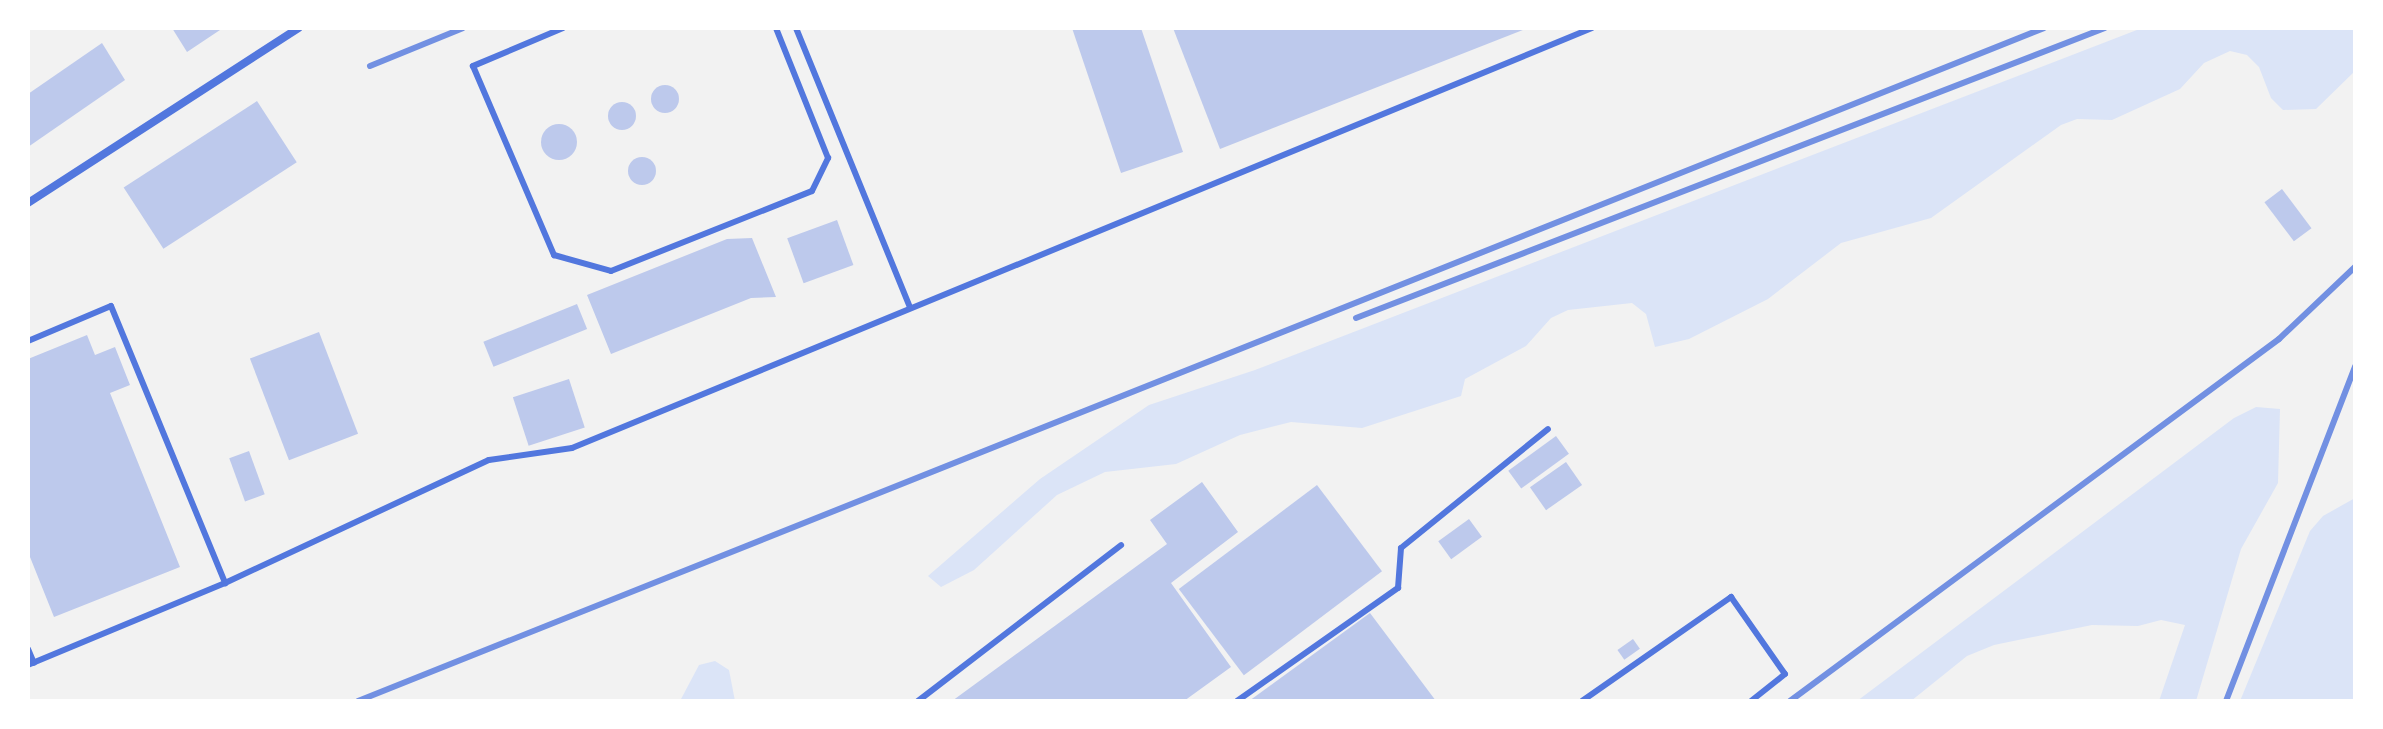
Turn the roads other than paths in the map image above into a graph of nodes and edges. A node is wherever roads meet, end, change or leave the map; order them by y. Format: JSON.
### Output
{"nodes":[{"id":1,"x":563,"y":28,"type":"edge"},
{"id":2,"x":776,"y":28,"type":"edge"},
{"id":3,"x":796,"y":28,"type":"edge"},
{"id":4,"x":1592,"y":28,"type":"edge"},
{"id":5,"x":296,"y":29,"type":"edge"},
{"id":6,"x":28,"y":203,"type":"edge"},
{"id":7,"x":910,"y":308,"type":"junction"},
{"id":8,"x":28,"y":341,"type":"edge"},
{"id":9,"x":1548,"y":429,"type":"dead end"},
{"id":10,"x":1121,"y":545,"type":"dead end"},
{"id":11,"x":225,"y":583,"type":"junction"},
{"id":12,"x":28,"y":649,"type":"edge"},
{"id":13,"x":31,"y":664,"type":"edge"},
{"id":14,"x":918,"y":701,"type":"edge"},
{"id":15,"x":1237,"y":701,"type":"edge"},
{"id":16,"x":1582,"y":701,"type":"edge"},
{"id":17,"x":1751,"y":701,"type":"edge"}],
"edges":[{"from":1,"to":2,"type":"lane"},
{"from":3,"to":7,"type":"lane"},
{"from":4,"to":7,"type":"lane"},
{"from":5,"to":6,"type":"street"},
{"from":7,"to":11,"type":"lane"},
{"from":8,"to":11,"type":"lane"},
{"from":9,"to":15,"type":"lane"},
{"from":10,"to":14,"type":"lane"},
{"from":11,"to":13,"type":"lane"},
{"from":12,"to":13,"type":"lane"},
{"from":16,"to":17,"type":"lane"}]}
